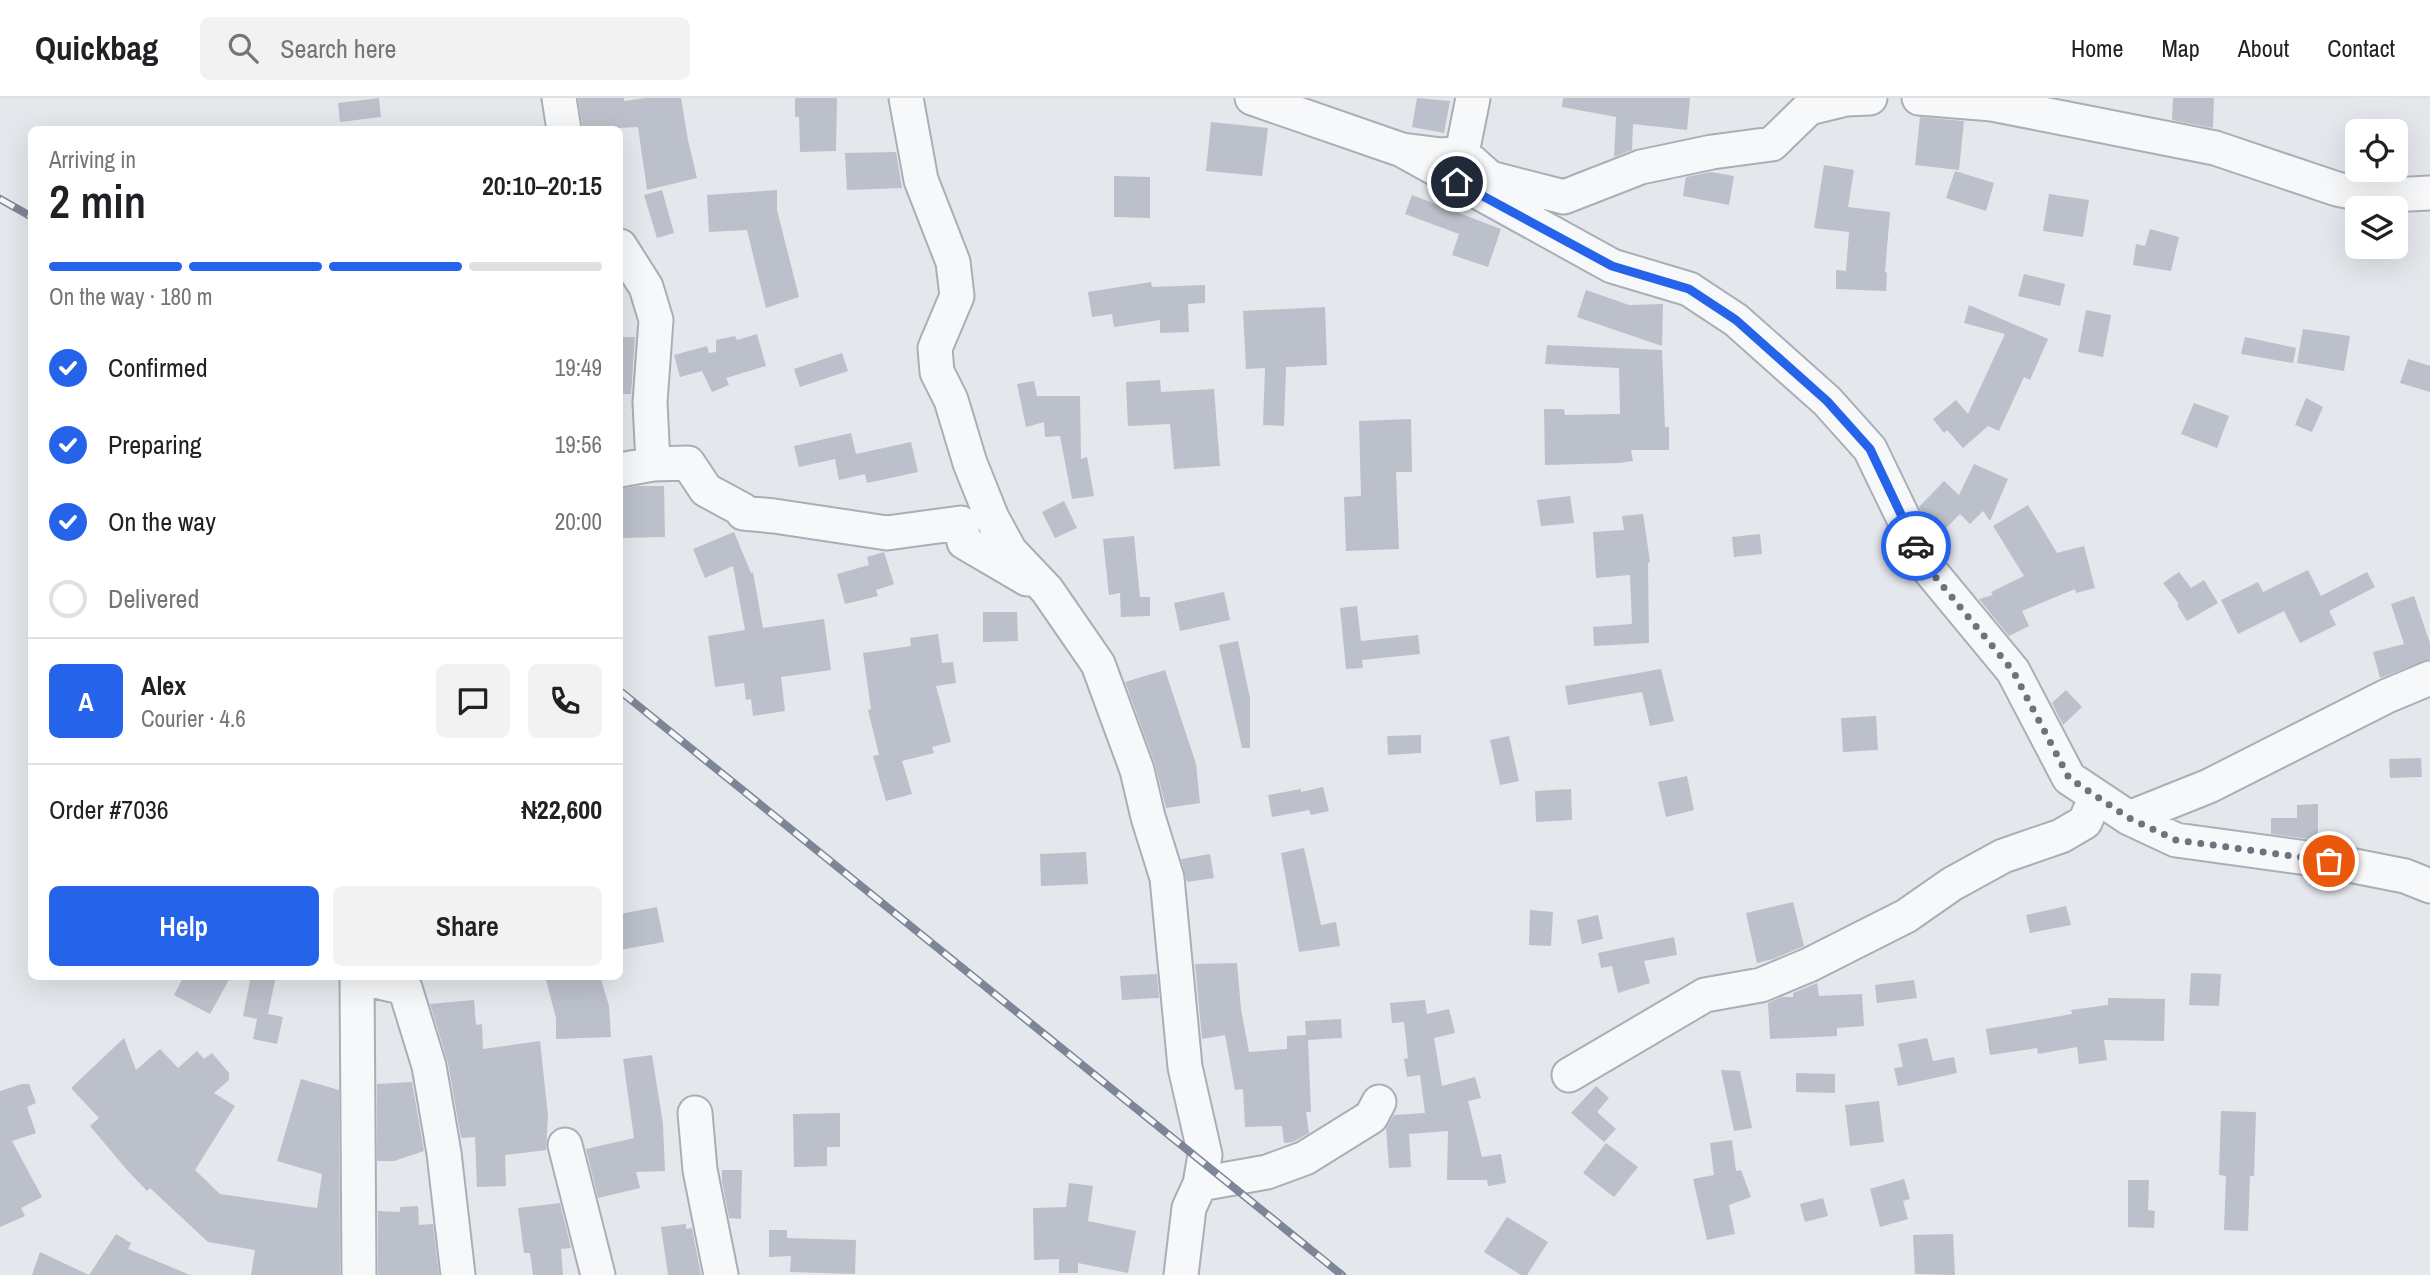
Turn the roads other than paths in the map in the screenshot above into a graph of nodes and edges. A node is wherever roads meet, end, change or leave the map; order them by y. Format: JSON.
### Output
{"nodes":[{"id":1,"x":559,"y":98,"type":"edge"},
{"id":2,"x":906,"y":98,"type":"edge"},
{"id":3,"x":1252,"y":98,"type":"edge"},
{"id":4,"x":1473,"y":98,"type":"edge"},
{"id":5,"x":1870,"y":98,"type":"edge"},
{"id":6,"x":1919,"y":98,"type":"edge"},
{"id":7,"x":563,"y":126,"type":"edge"},
{"id":8,"x":1402,"y":150,"type":"junction"},
{"id":9,"x":1462,"y":153,"type":"junction"},
{"id":10,"x":2430,"y":193,"type":"edge"},
{"id":11,"x":623,"y":251,"type":"edge"},
{"id":12,"x":653,"y":464,"type":"junction"},
{"id":13,"x":623,"y":469,"type":"edge"},
{"id":14,"x":1047,"y":590,"type":"junction"},
{"id":15,"x":2430,"y":678,"type":"edge"},
{"id":16,"x":2096,"y":796,"type":"junction"},
{"id":17,"x":2129,"y":818,"type":"junction"},
{"id":18,"x":2430,"y":886,"type":"edge"},
{"id":19,"x":356,"y":980,"type":"edge"},
{"id":20,"x":369,"y":980,"type":"edge"},
{"id":21,"x":1569,"y":1075,"type":"dead end"},
{"id":22,"x":1379,"y":1102,"type":"dead end"},
{"id":23,"x":695,"y":1113,"type":"dead end"},
{"id":24,"x":565,"y":1145,"type":"dead end"},
{"id":25,"x":1200,"y":1184,"type":"junction"},
{"id":26,"x":359,"y":1275,"type":"edge"},
{"id":27,"x":458,"y":1275,"type":"edge"},
{"id":28,"x":598,"y":1275,"type":"edge"},
{"id":29,"x":722,"y":1275,"type":"edge"},
{"id":30,"x":1181,"y":1275,"type":"edge"}],
"edges":[{"from":1,"to":7,"type":"street"},
{"from":2,"to":14,"type":"street"},
{"from":3,"to":8,"type":"street"},
{"from":4,"to":9,"type":"street"},
{"from":5,"to":9,"type":"street"},
{"from":6,"to":10,"type":"street"},
{"from":8,"to":9,"type":"street"},
{"from":8,"to":16,"type":"street"},
{"from":11,"to":12,"type":"street"},
{"from":12,"to":13,"type":"street"},
{"from":12,"to":14,"type":"street"},
{"from":14,"to":25,"type":"street"},
{"from":15,"to":17,"type":"street"},
{"from":16,"to":17,"type":"street"},
{"from":16,"to":21,"type":"street"},
{"from":17,"to":18,"type":"street"},
{"from":19,"to":26,"type":"street"},
{"from":20,"to":27,"type":"street"},
{"from":22,"to":25,"type":"street"},
{"from":23,"to":29,"type":"street"},
{"from":24,"to":28,"type":"street"},
{"from":25,"to":30,"type":"street"}]}
